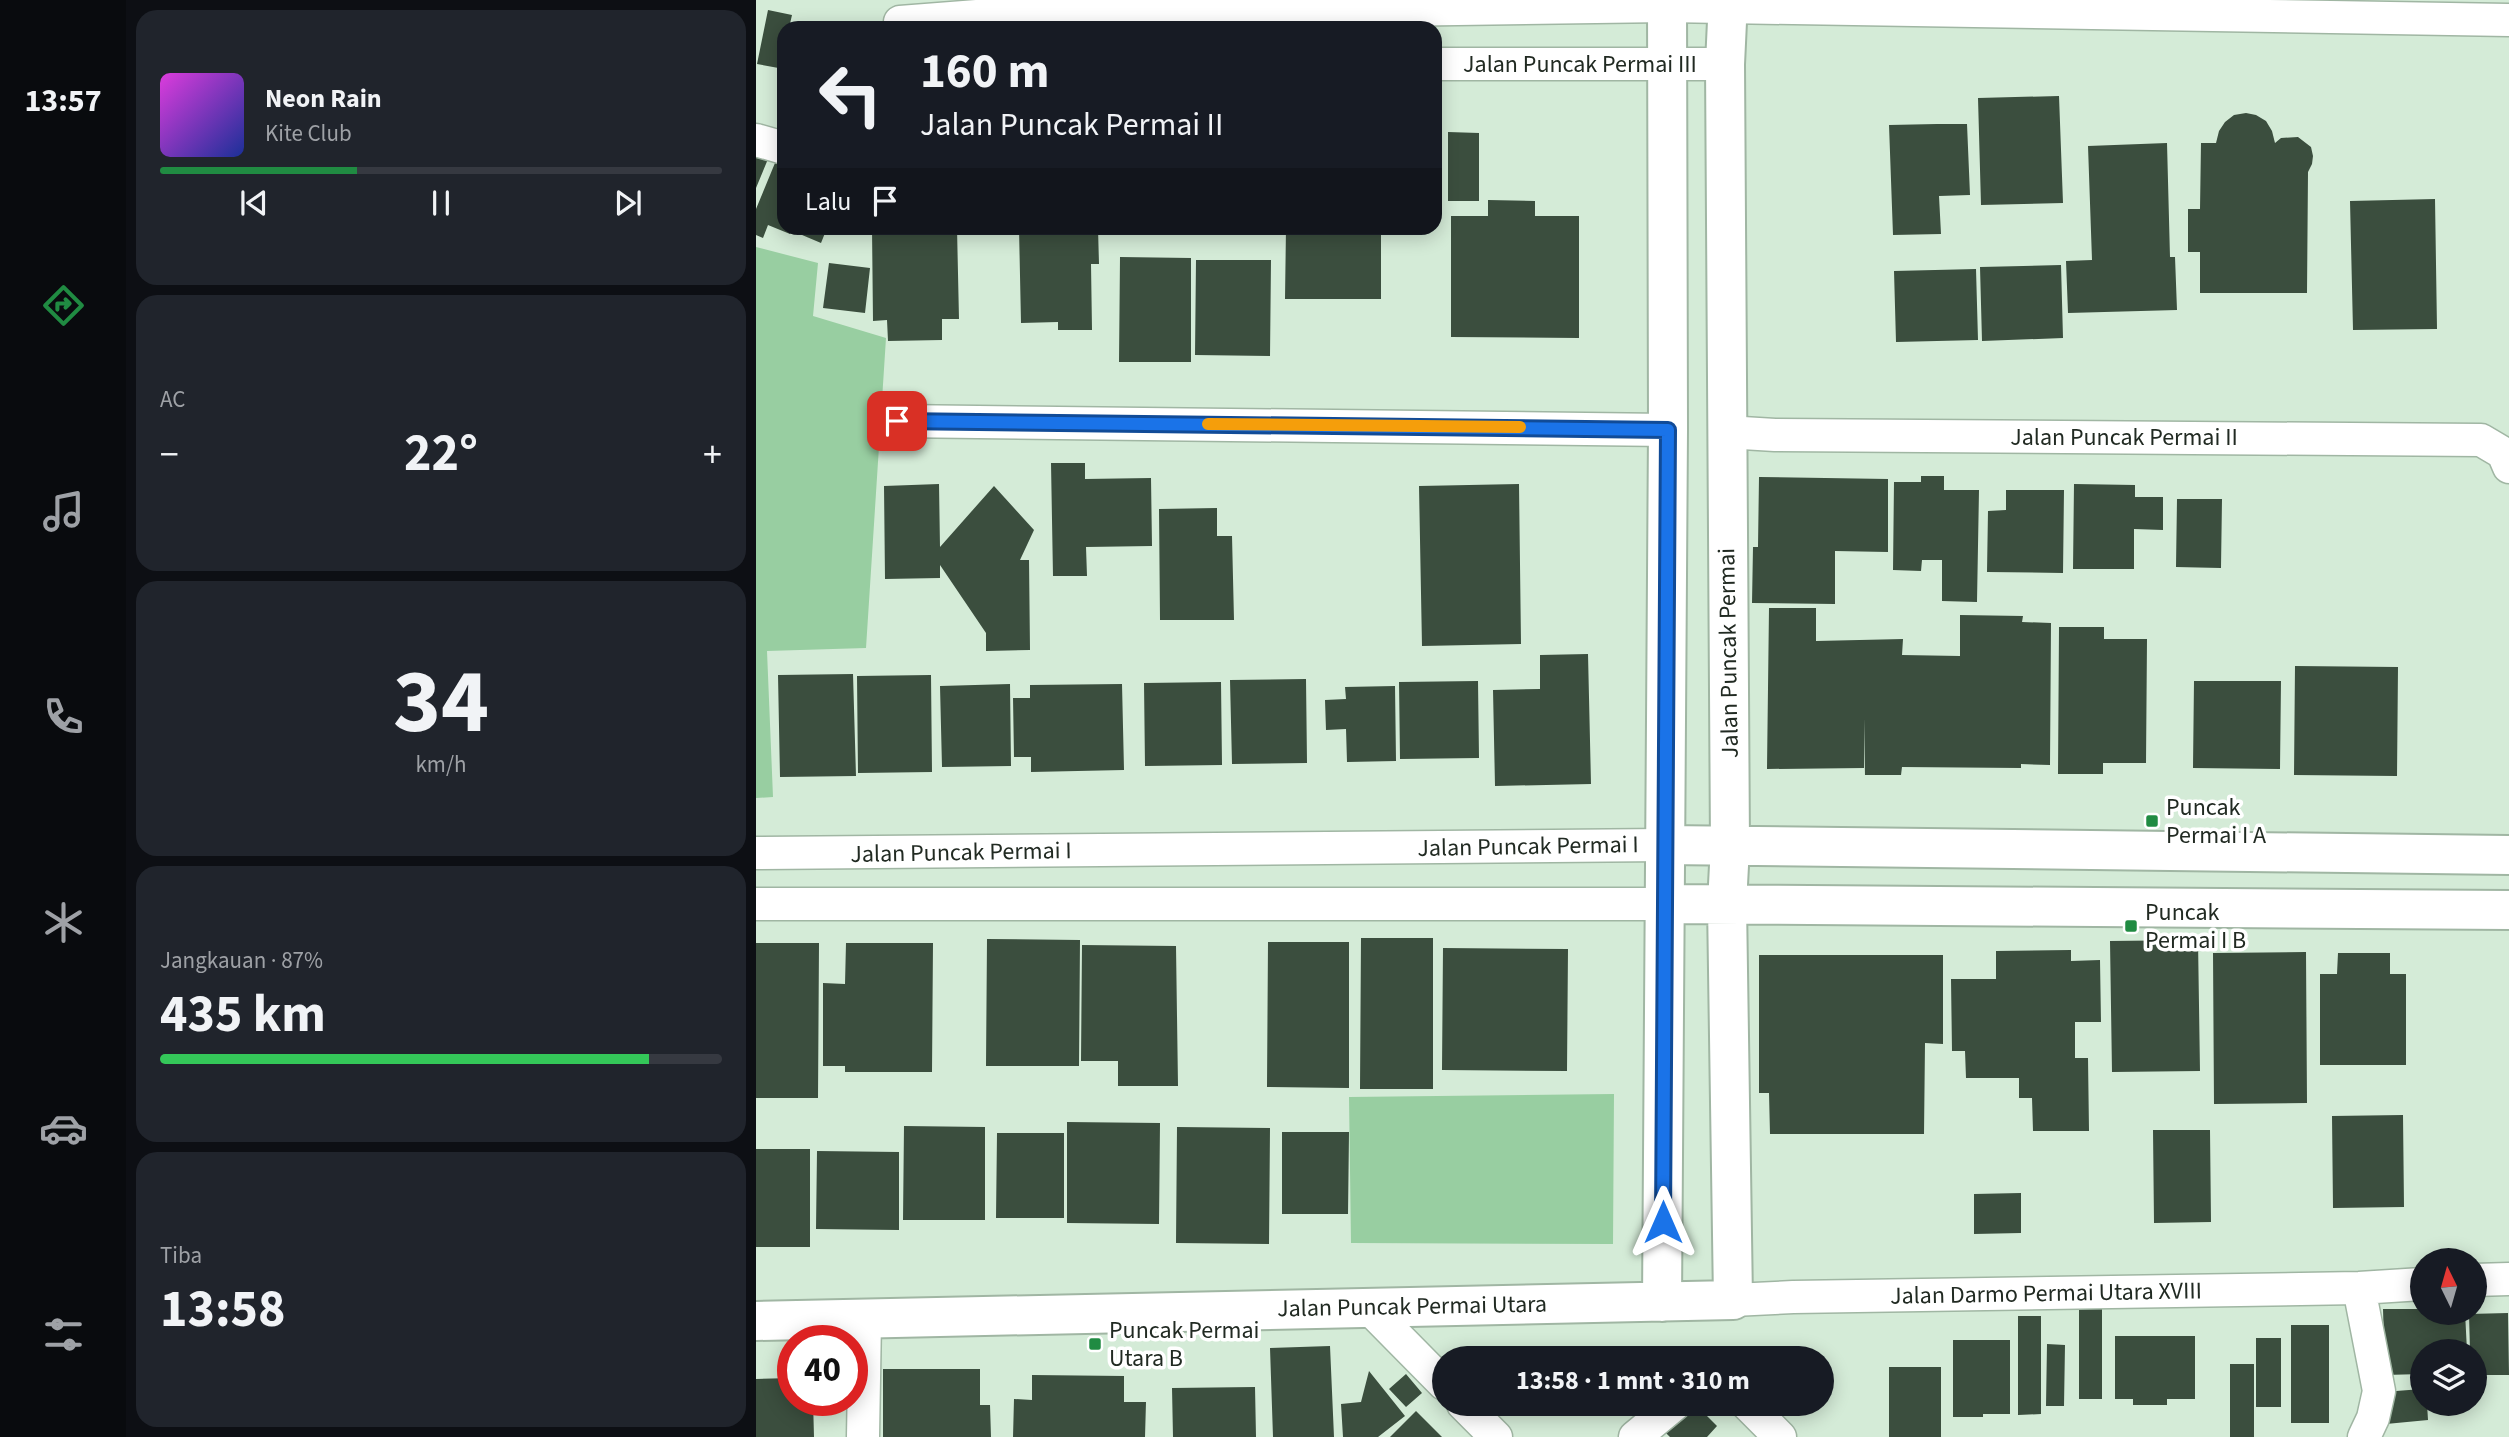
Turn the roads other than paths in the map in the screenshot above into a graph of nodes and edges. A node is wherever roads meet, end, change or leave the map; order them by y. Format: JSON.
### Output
{"nodes":[{"id":1,"x":1667,"y":3,"type":"edge"},
{"id":2,"x":1736,"y":5,"type":"edge"},
{"id":3,"x":899,"y":17,"type":"edge"},
{"id":4,"x":2509,"y":20,"type":"edge"},
{"id":5,"x":1442,"y":64,"type":"edge"},
{"id":6,"x":1667,"y":64,"type":"junction"},
{"id":7,"x":1725,"y":64,"type":"junction"},
{"id":8,"x":756,"y":140,"type":"edge"},
{"id":9,"x":777,"y":146,"type":"edge"},
{"id":10,"x":897,"y":421,"type":"dead end"},
{"id":11,"x":1668,"y":430,"type":"junction"},
{"id":12,"x":1726,"y":432,"type":"junction"},
{"id":13,"x":2509,"y":467,"type":"edge"},
{"id":14,"x":1665,"y":845,"type":"junction"},
{"id":15,"x":1730,"y":846,"type":"junction"},
{"id":16,"x":891,"y":852,"type":"junction"},
{"id":17,"x":756,"y":853,"type":"edge"},
{"id":18,"x":2509,"y":855,"type":"edge"},
{"id":19,"x":892,"y":903,"type":"junction"},
{"id":20,"x":756,"y":904,"type":"edge"},
{"id":21,"x":1664,"y":904,"type":"junction"},
{"id":22,"x":1727,"y":904,"type":"junction"},
{"id":23,"x":2509,"y":910,"type":"edge"},
{"id":24,"x":2508,"y":1270,"type":"edge"},
{"id":25,"x":2487,"y":1276,"type":"edge"},
{"id":26,"x":2410,"y":1285,"type":"edge"},
{"id":27,"x":2359,"y":1289,"type":"junction"},
{"id":28,"x":1733,"y":1300,"type":"junction"},
{"id":29,"x":1662,"y":1302,"type":"junction"},
{"id":30,"x":1368,"y":1307,"type":"junction"},
{"id":31,"x":864,"y":1320,"type":"junction"},
{"id":32,"x":756,"y":1321,"type":"edge"},
{"id":33,"x":1432,"y":1372,"type":"edge"},
{"id":34,"x":1475,"y":1416,"type":"edge"},
{"id":35,"x":1660,"y":1416,"type":"edge"},
{"id":36,"x":1758,"y":1416,"type":"edge"},
{"id":37,"x":863,"y":1437,"type":"edge"},
{"id":38,"x":1496,"y":1437,"type":"edge"},
{"id":39,"x":1635,"y":1437,"type":"edge"},
{"id":40,"x":1780,"y":1437,"type":"edge"},
{"id":41,"x":2364,"y":1437,"type":"edge"}],
"edges":[{"from":1,"to":2,"type":"street"},
{"from":1,"to":3,"type":"street"},
{"from":1,"to":6,"type":"street"},
{"from":2,"to":4,"type":"street"},
{"from":2,"to":7,"type":"street","name":"Jalan Puncak Permai"},
{"from":5,"to":6,"type":"street","name":"Jalan Puncak Permai III"},
{"from":6,"to":7,"type":"street","name":"Jalan Puncak Permai III"},
{"from":6,"to":11,"type":"street"},
{"from":7,"to":12,"type":"street","name":"Jalan Puncak Permai"},
{"from":8,"to":9,"type":"street"},
{"from":10,"to":11,"type":"street"},
{"from":11,"to":14,"type":"street"},
{"from":12,"to":13,"type":"street","name":"Jalan Puncak Permai II"},
{"from":12,"to":15,"type":"street","name":"Jalan Puncak Permai"},
{"from":14,"to":15,"type":"street","name":"Jalan Puncak Permai I"},
{"from":14,"to":16,"type":"street","name":"Jalan Puncak Permai I"},
{"from":14,"to":21,"type":"street"},
{"from":15,"to":18,"type":"street","name":"Jalan Puncak Permai I"},
{"from":15,"to":22,"type":"street","name":"Jalan Puncak Permai"},
{"from":16,"to":17,"type":"street","name":"Jalan Puncak Permai I"},
{"from":16,"to":19,"type":"street"},
{"from":19,"to":20,"type":"street","name":"Jalan Puncak Permai I"},
{"from":19,"to":21,"type":"street","name":"Jalan Puncak Permai I"},
{"from":21,"to":22,"type":"street","name":"Jalan Puncak Permai I"},
{"from":21,"to":29,"type":"street"},
{"from":22,"to":23,"type":"street","name":"Jalan Puncak Permai I"},
{"from":22,"to":28,"type":"street","name":"Jalan Puncak Permai"},
{"from":24,"to":25,"type":"street"},
{"from":26,"to":27,"type":"street","name":"Jalan Darmo Permai Utara XVIII"},
{"from":27,"to":28,"type":"street","name":"Jalan Darmo Permai Utara XVIII"},
{"from":27,"to":41,"type":"street"},
{"from":28,"to":29,"type":"street","name":"Jalan Puncak Permai Utara"},
{"from":29,"to":30,"type":"street","name":"Jalan Puncak Permai Utara"},
{"from":30,"to":31,"type":"street","name":"Jalan Puncak Permai Utara"},
{"from":30,"to":33,"type":"street"},
{"from":31,"to":32,"type":"street","name":"Jalan Puncak Permai Utara"},
{"from":31,"to":37,"type":"street"},
{"from":34,"to":38,"type":"street"},
{"from":35,"to":39,"type":"street"},
{"from":36,"to":40,"type":"street"}]}
